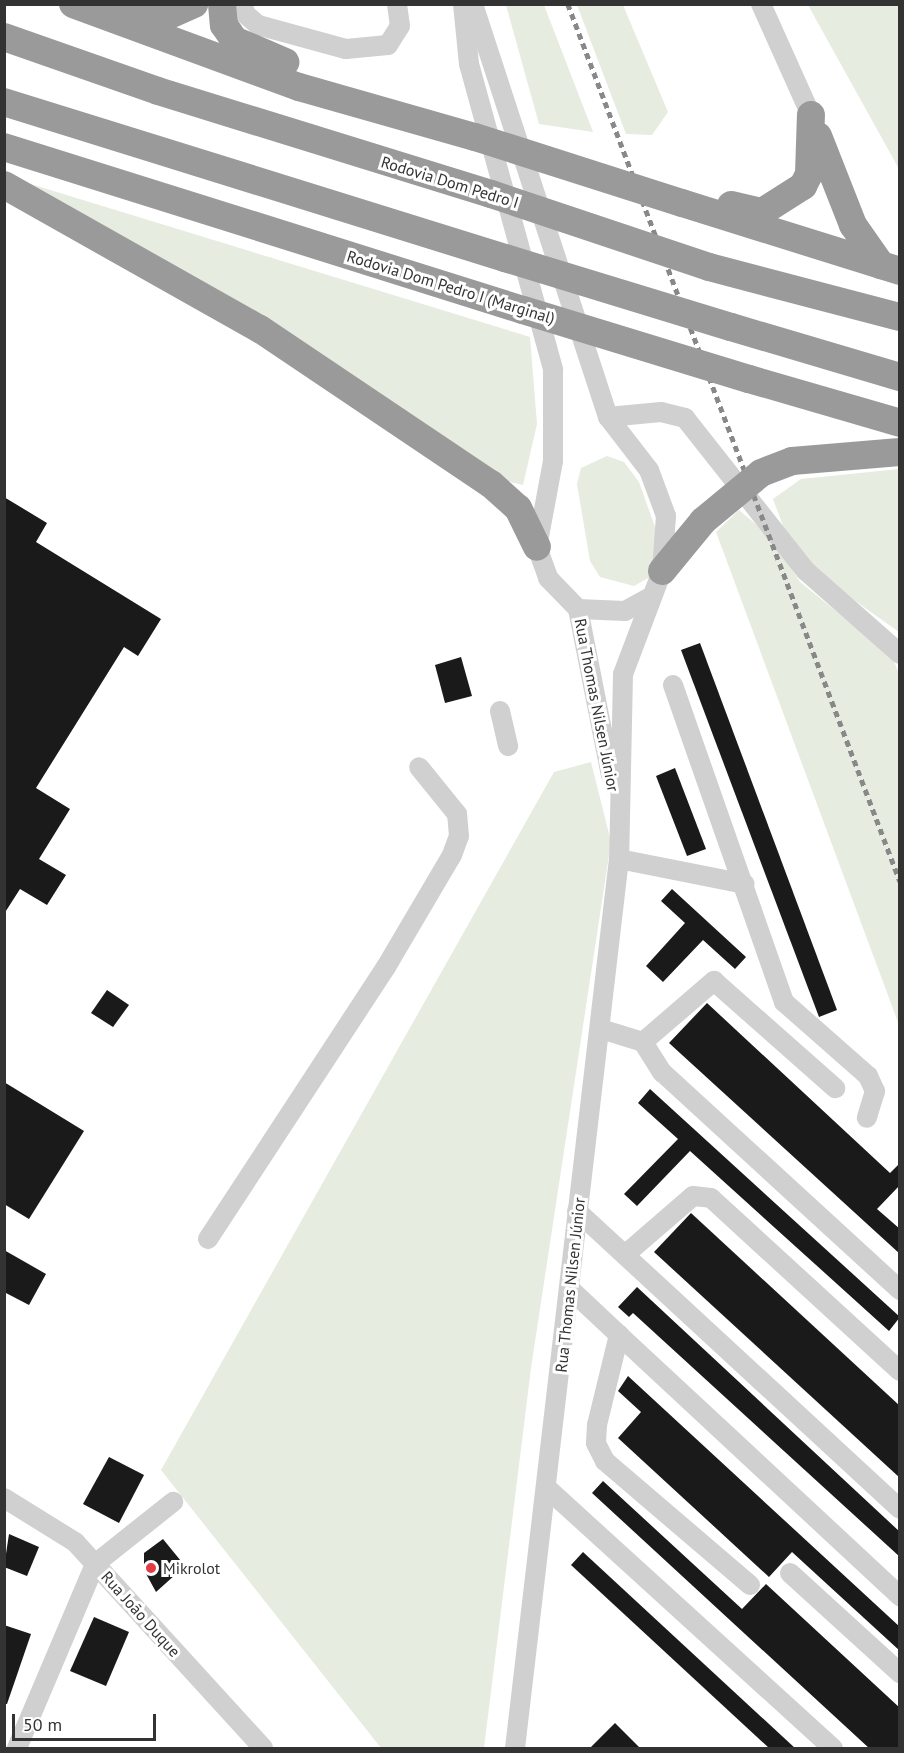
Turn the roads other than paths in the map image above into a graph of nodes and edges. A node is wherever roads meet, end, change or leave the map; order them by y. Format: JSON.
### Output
{"nodes":[{"id":1,"x":73,"y":4,"type":"edge"},
{"id":2,"x":94,"y":4,"type":"edge"},
{"id":3,"x":194,"y":4,"type":"edge"},
{"id":4,"x":222,"y":4,"type":"edge"},
{"id":5,"x":244,"y":4,"type":"edge"},
{"id":6,"x":397,"y":4,"type":"edge"},
{"id":7,"x":463,"y":4,"type":"edge"},
{"id":8,"x":473,"y":4,"type":"edge"},
{"id":9,"x":761,"y":4,"type":"edge"},
{"id":10,"x":4,"y":37,"type":"edge"},
{"id":11,"x":4,"y":102,"type":"edge"},
{"id":12,"x":811,"y":115,"type":"junction"},
{"id":13,"x":416,"y":121,"type":"junction"},
{"id":14,"x":4,"y":147,"type":"edge"},
{"id":15,"x":4,"y":185,"type":"edge"},
{"id":16,"x":681,"y":203,"type":"junction"},
{"id":17,"x":890,"y":268,"type":"edge"},
{"id":18,"x":900,"y":317,"type":"edge"},
{"id":19,"x":900,"y":377,"type":"edge"},
{"id":20,"x":608,"y":417,"type":"junction"},
{"id":21,"x":900,"y":423,"type":"edge"},
{"id":22,"x":900,"y":452,"type":"edge"},
{"id":23,"x":537,"y":547,"type":"junction"},
{"id":24,"x":662,"y":571,"type":"junction"},
{"id":25,"x":647,"y":599,"type":"junction"},
{"id":26,"x":579,"y":609,"type":"junction"},
{"id":27,"x":899,"y":654,"type":"edge"},
{"id":28,"x":673,"y":685,"type":"dead end"},
{"id":29,"x":501,"y":711,"type":"dead end"},
{"id":30,"x":620,"y":713,"type":"junction"},
{"id":31,"x":602,"y":727,"type":"junction"},
{"id":32,"x":508,"y":746,"type":"dead end"},
{"id":33,"x":419,"y":767,"type":"dead end"},
{"id":34,"x":620,"y":822,"type":"junction"},
{"id":35,"x":619,"y":859,"type":"junction"},
{"id":36,"x":745,"y":884,"type":"junction"},
{"id":37,"x":601,"y":1029,"type":"junction"},
{"id":38,"x":643,"y":1042,"type":"junction"},
{"id":39,"x":835,"y":1088,"type":"dead end"},
{"id":40,"x":867,"y":1118,"type":"dead end"},
{"id":41,"x":577,"y":1211,"type":"junction"},
{"id":42,"x":208,"y":1239,"type":"dead end"},
{"id":43,"x":627,"y":1253,"type":"junction"},
{"id":44,"x":569,"y":1288,"type":"junction"},
{"id":45,"x":900,"y":1290,"type":"edge"},
{"id":46,"x":619,"y":1335,"type":"junction"},
{"id":47,"x":900,"y":1371,"type":"edge"},
{"id":48,"x":549,"y":1490,"type":"junction"},
{"id":49,"x":4,"y":1498,"type":"edge"},
{"id":50,"x":173,"y":1502,"type":"dead end"},
{"id":51,"x":900,"y":1509,"type":"edge"},
{"id":52,"x":95,"y":1564,"type":"junction"},
{"id":53,"x":790,"y":1573,"type":"dead end"},
{"id":54,"x":750,"y":1585,"type":"dead end"},
{"id":55,"x":900,"y":1596,"type":"edge"},
{"id":56,"x":900,"y":1673,"type":"edge"},
{"id":57,"x":17,"y":1749,"type":"edge"},
{"id":58,"x":263,"y":1749,"type":"edge"},
{"id":59,"x":515,"y":1749,"type":"edge"},
{"id":60,"x":833,"y":1749,"type":"edge"}],
"edges":[{"from":1,"to":13,"type":"highway"},
{"from":2,"to":3,"type":"highway"},
{"from":4,"to":13,"type":"highway"},
{"from":5,"to":6,"type":"street"},
{"from":7,"to":23,"type":"street"},
{"from":8,"to":20,"type":"street","name":"Rua Thomas Nilsen Júnior"},
{"from":9,"to":12,"type":"street"},
{"from":10,"to":18,"type":"highway","name":"Rodovia Dom Pedro I","bridge":true},
{"from":11,"to":19,"type":"highway","bridge":true},
{"from":12,"to":16,"type":"highway"},
{"from":12,"to":17,"type":"highway"},
{"from":13,"to":16,"type":"highway","bridge":true},
{"from":14,"to":21,"type":"highway","name":"Rodovia Dom Pedro I (Marginal)","bridge":true},
{"from":15,"to":23,"type":"highway"},
{"from":16,"to":17,"type":"highway"},
{"from":20,"to":24,"type":"street","name":"Rua Thomas Nilsen Júnior"},
{"from":20,"to":27,"type":"street"},
{"from":22,"to":24,"type":"highway","bridge":true},
{"from":23,"to":26,"type":"street","name":"Rua Thomas Nilsen Júnior"},
{"from":24,"to":25,"type":"street","name":"Rua Thomas Nilsen Júnior"},
{"from":25,"to":26,"type":"street"},
{"from":25,"to":30,"type":"street","name":"Rua Thomas Nilsen Júnior"},
{"from":26,"to":31,"type":"street","name":"Rua Thomas Nilsen Júnior"},
{"from":28,"to":36,"type":"street"},
{"from":29,"to":32,"type":"street"},
{"from":30,"to":31,"type":"street"},
{"from":30,"to":34,"type":"street","name":"Rua Thomas Nilsen Júnior"},
{"from":31,"to":34,"type":"street","name":"Rua Thomas Nilsen Júnior"},
{"from":33,"to":42,"type":"street"},
{"from":34,"to":35,"type":"street","name":"Rua Thomas Nilsen Júnior"},
{"from":35,"to":36,"type":"street"},
{"from":35,"to":37,"type":"street","name":"Rua Thomas Nilsen Júnior"},
{"from":36,"to":40,"type":"street"},
{"from":37,"to":38,"type":"street"},
{"from":37,"to":41,"type":"street","name":"Rua Thomas Nilsen Júnior"},
{"from":38,"to":39,"type":"street"},
{"from":38,"to":45,"type":"street"},
{"from":41,"to":43,"type":"street"},
{"from":41,"to":44,"type":"street","name":"Rua Thomas Nilsen Júnior"},
{"from":43,"to":47,"type":"street"},
{"from":43,"to":51,"type":"street"},
{"from":44,"to":46,"type":"street"},
{"from":44,"to":48,"type":"street","name":"Rua Thomas Nilsen Júnior"},
{"from":46,"to":54,"type":"street"},
{"from":46,"to":55,"type":"street"},
{"from":48,"to":59,"type":"street","name":"Rua Thomas Nilsen Júnior"},
{"from":48,"to":60,"type":"street"},
{"from":49,"to":52,"type":"street","name":"Rua João Duque"},
{"from":50,"to":52,"type":"street"},
{"from":52,"to":57,"type":"street"},
{"from":52,"to":58,"type":"street","name":"Rua João Duque"},
{"from":53,"to":56,"type":"street"}]}
